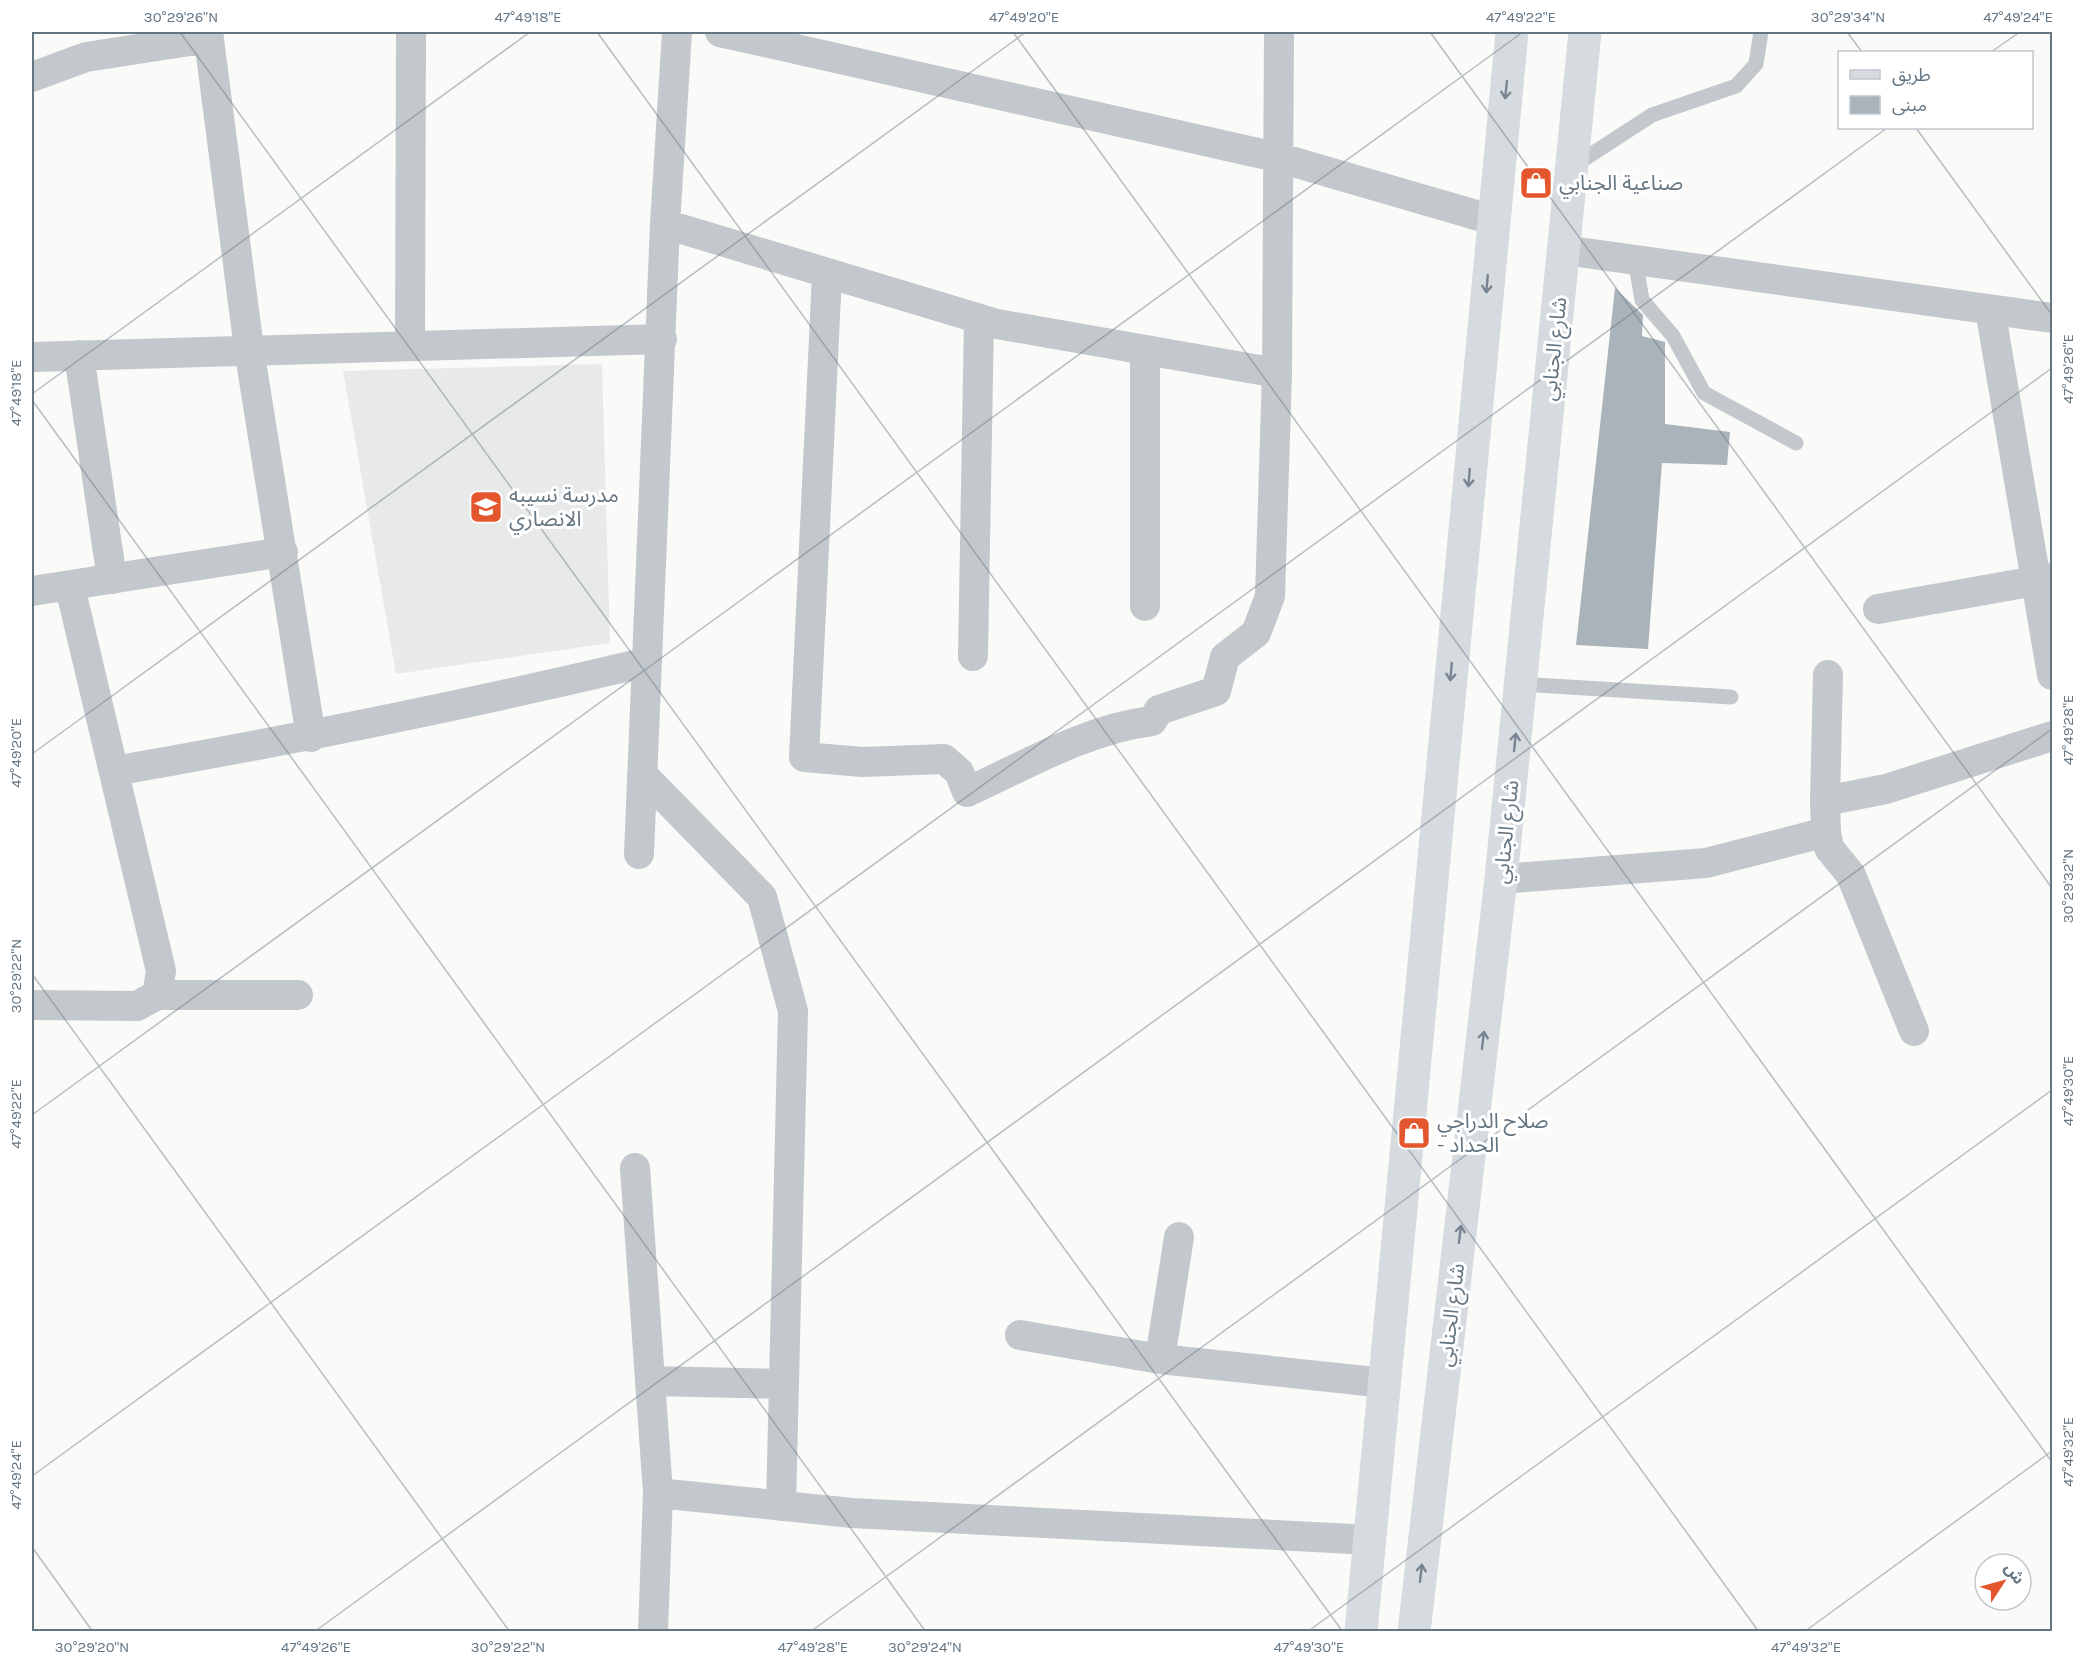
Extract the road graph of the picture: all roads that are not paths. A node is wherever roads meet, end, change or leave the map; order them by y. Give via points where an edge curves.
1 (411, 32) edge
2 (677, 32) edge
3 (720, 32) edge
4 (1279, 32) edge
5 (1512, 32) edge
6 (1585, 32) edge
7 (1761, 32) edge
8 (208, 35) edge
9 (32, 77) edge
10 (1280, 158) junction
11 (1572, 167) junction
12 (1493, 220) junction
13 (666, 224) junction
14 (1564, 250) junction
15 (1635, 259) junction
16 (827, 275) junction
17 (1990, 309) junction
18 (2052, 318) edge
19 (980, 319) junction
20 (662, 339) junction
21 (410, 345) junction
22 (249, 349) junction
23 (1145, 351) junction
24 (79, 355) junction
25 (32, 357) edge
26 (1277, 373) junction
27 (1796, 443) dead end
28 (283, 552) junction
29 (112, 579) junction
30 (2045, 579) edge
31 (70, 587) junction
32 (32, 591) edge
33 (1145, 606) dead end
34 (1878, 609) dead end
35 (973, 656) dead end
36 (647, 662) junction
37 (1828, 675) dead end
38 (2052, 675) edge
39 (1520, 684) junction
40 (1731, 697) dead end
41 (2052, 736) edge
42 (311, 737) junction
43 (114, 771) junction
44 (642, 774) junction
45 (1825, 801) junction
46 (1826, 832) junction
47 (639, 854) dead end
48 (1501, 879) junction
49 (157, 995) junction
50 (297, 995) dead end
51 (32, 1005) edge
52 (1914, 1031) dead end
53 (635, 1168) dead end
54 (1179, 1237) dead end
55 (1020, 1335) dead end
56 (1160, 1359) junction
57 (650, 1381) junction
58 (1385, 1383) junction
59 (784, 1384) junction
60 (658, 1493) junction
61 (781, 1506) junction
62 (1371, 1540) junction
63 (653, 1632) edge
64 (1361, 1632) edge
65 (1414, 1632) edge

1 - 21 street
2 - 13 street
3 - 10 street
4 - 10 street
5 -> 12 street
6 - 11 street, شارع الجنابي
7 - 11 lane via 1756,64 1736,86 1652,115
8 - 9 street via 86,57
8 - 22 street
10 - 12 street
10 - 26 street
11 - 14 street, شارع الجنابي
12 -> 58 street
13 - 16 street
13 - 20 street
14 - 15 street
14 - 39 street, شارع الجنابي
15 - 17 street
15 - 27 lane via 1642,300 1673,336 1704,393
16 - 19 street
16 - 26 street via 804,757 862,762 944,759 960,772 967,792 1076,741 1152,721 1160,710 1216,692 1225,657 1256,633 1270,596
17 - 18 street
17 - 30 street
19 - 23 street
19 - 35 street
20 - 21 street
20 - 36 street
21 - 22 street
22 - 24 street
22 - 28 street
23 - 26 street
23 - 33 street
24 - 25 street
24 - 29 street
28 - 29 street
28 - 42 street
29 - 31 street
30 - 34 street
30 - 38 street
31 - 32 street
31 - 43 street
36 - 42 street
36 - 44 street
37 - 45 street
39 - 40 lane
48 -> 39 street, شارع الجنابي
41 - 45 street via 1887,789
42 - 43 street
43 - 49 street via 160,971
44 - 47 street
44 - 59 street via 762,897 793,1011
45 - 46 street
46 - 48 street via 1707,863
46 - 52 street via 1829,848 1851,875
65 -> 48 street, شارع الجنابي
49 - 50 street
49 - 51 street via 137,1006
53 - 57 street
54 - 56 street
55 - 56 street
56 - 58 street
57 - 59 street
57 - 60 street
58 - 62 street
59 - 61 street
60 - 61 street
60 - 63 street
61 - 62 street
62 - 64 street

